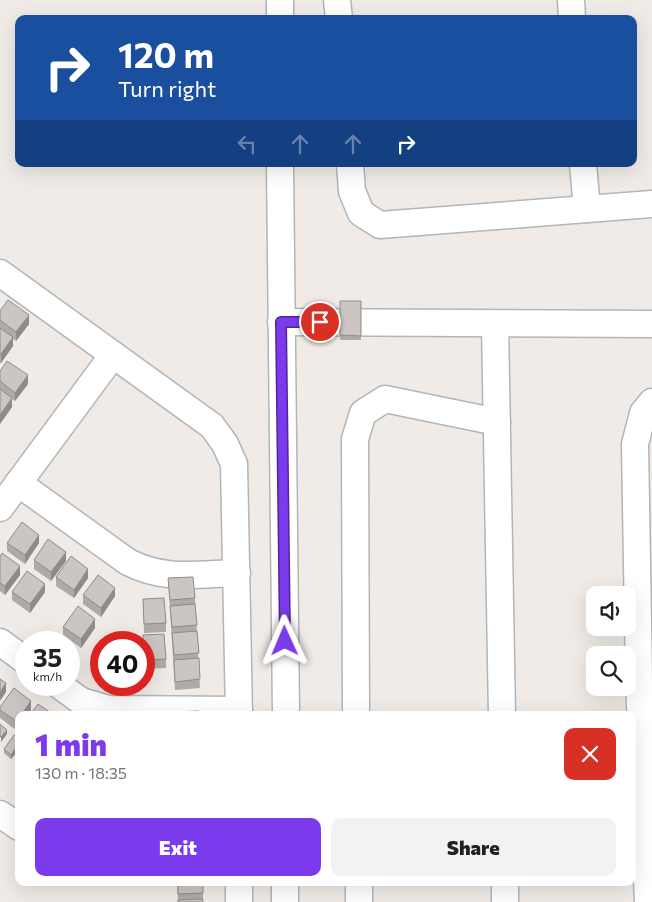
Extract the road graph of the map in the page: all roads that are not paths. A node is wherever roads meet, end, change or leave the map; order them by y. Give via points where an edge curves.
1 (280, 0) edge
2 (337, 0) edge
3 (571, 0) edge
4 (280, 15) edge
5 (339, 15) edge
6 (572, 15) edge
7 (280, 167) edge
8 (350, 167) edge
9 (583, 167) edge
10 (652, 204) edge
11 (587, 209) junction
12 (0, 273) edge
13 (281, 322) junction
14 (496, 324) junction
15 (652, 324) edge
16 (112, 355) junction
17 (652, 402) edge
18 (497, 422) junction
19 (18, 483) junction
20 (0, 508) edge
21 (644, 534) edge
22 (237, 573) junction
23 (0, 642) edge
24 (15, 653) edge
25 (74, 696) edge
26 (174, 711) edge
27 (239, 711) edge
28 (286, 711) edge
29 (356, 711) edge
30 (502, 711) edge
31 (638, 778) edge
32 (0, 814) edge
33 (15, 824) edge
34 (239, 886) edge
35 (285, 886) edge
36 (359, 886) edge
37 (505, 886) edge
38 (239, 902) edge
39 (285, 902) edge
40 (359, 902) edge
41 (505, 902) edge
42 (648, 902) edge

1 - 4 street
2 - 5 street
3 - 6 street
7 - 13 street
8 - 11 street via 352,191 361,213 380,225
9 - 11 street
10 - 11 street
12 - 16 street
13 - 14 street
13 - 28 street
14 - 15 street
14 - 18 street
16 - 19 street
16 - 22 street via 212,426 225,444 234,464
17 - 21 street via 644,413 635,444
18 - 29 street via 385,399 363,413 355,439
18 - 30 street
19 - 20 street
19 - 22 street via 128,562 146,571 166,575
21 - 31 street
22 - 27 street
23 - 24 street
25 - 26 street via 108,709
31 - 42 street
32 - 33 street
34 - 38 street
35 - 39 street
36 - 40 street
37 - 41 street

